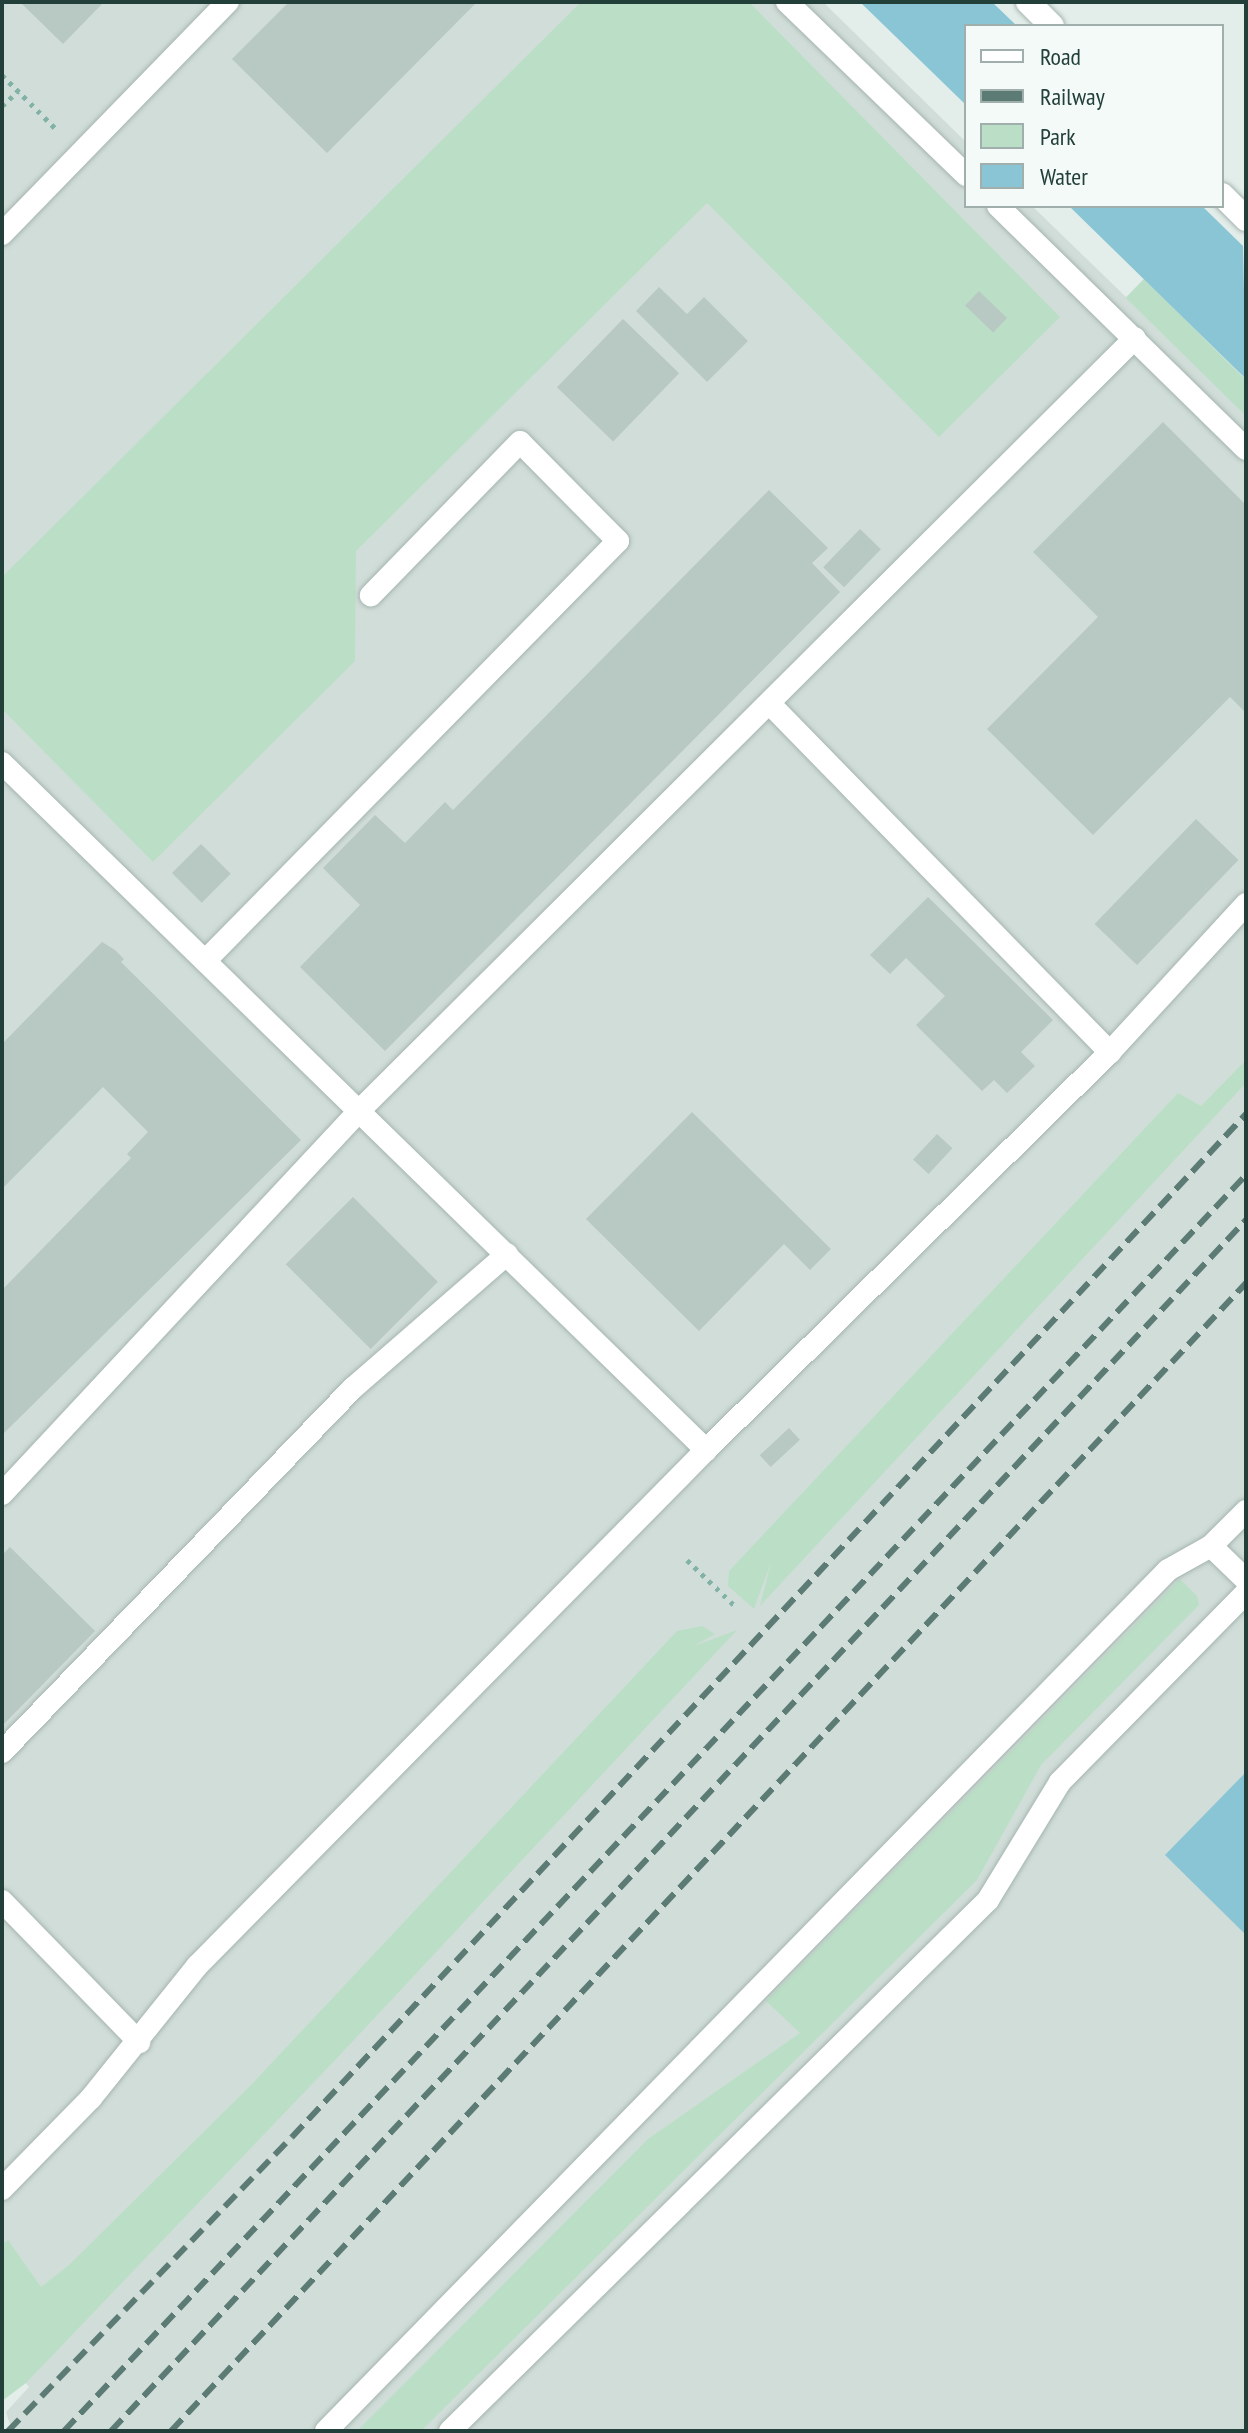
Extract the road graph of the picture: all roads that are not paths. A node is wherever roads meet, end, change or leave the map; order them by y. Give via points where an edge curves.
1 (228, 2) edge
2 (787, 2) edge
3 (1028, 2) edge
4 (1050, 24) edge
5 (964, 173) edge
6 (1224, 197) edge
7 (1000, 208) edge
8 (1246, 219) edge
9 (2, 234) edge
10 (1135, 338) junction
11 (1246, 449) edge
12 (371, 595) dead end
13 (770, 704) junction
14 (2, 763) edge
15 (1246, 904) edge
16 (205, 961) junction
17 (1110, 1052) junction
18 (359, 1111) junction
19 (507, 1254) junction
20 (706, 1450) junction
21 (2, 1494) edge
22 (1246, 1511) edge
23 (1211, 1546) junction
24 (1246, 1580) edge
25 (1246, 1593) edge
26 (2, 1752) edge
27 (2, 1901) edge
28 (139, 2042) junction
29 (2, 2189) edge
30 (326, 2431) edge
31 (450, 2431) edge

1 - 9 lane
2 - 5 lane
3 - 4 street
6 - 8 street
7 - 10 lane
10 - 11 lane
10 - 13 lane
12 - 16 lane via 520,442 618,541
13 - 17 lane
13 - 18 lane
14 - 16 lane
15 - 17 lane
16 - 18 lane
17 - 20 lane
18 - 19 lane
18 - 21 lane
19 - 20 lane
19 - 26 lane via 353,1388
20 - 28 lane via 197,1966
22 - 23 lane
23 - 24 lane
23 - 30 lane via 1168,1570
25 - 31 lane via 1060,1782 988,1900
27 - 28 lane
28 - 29 lane

